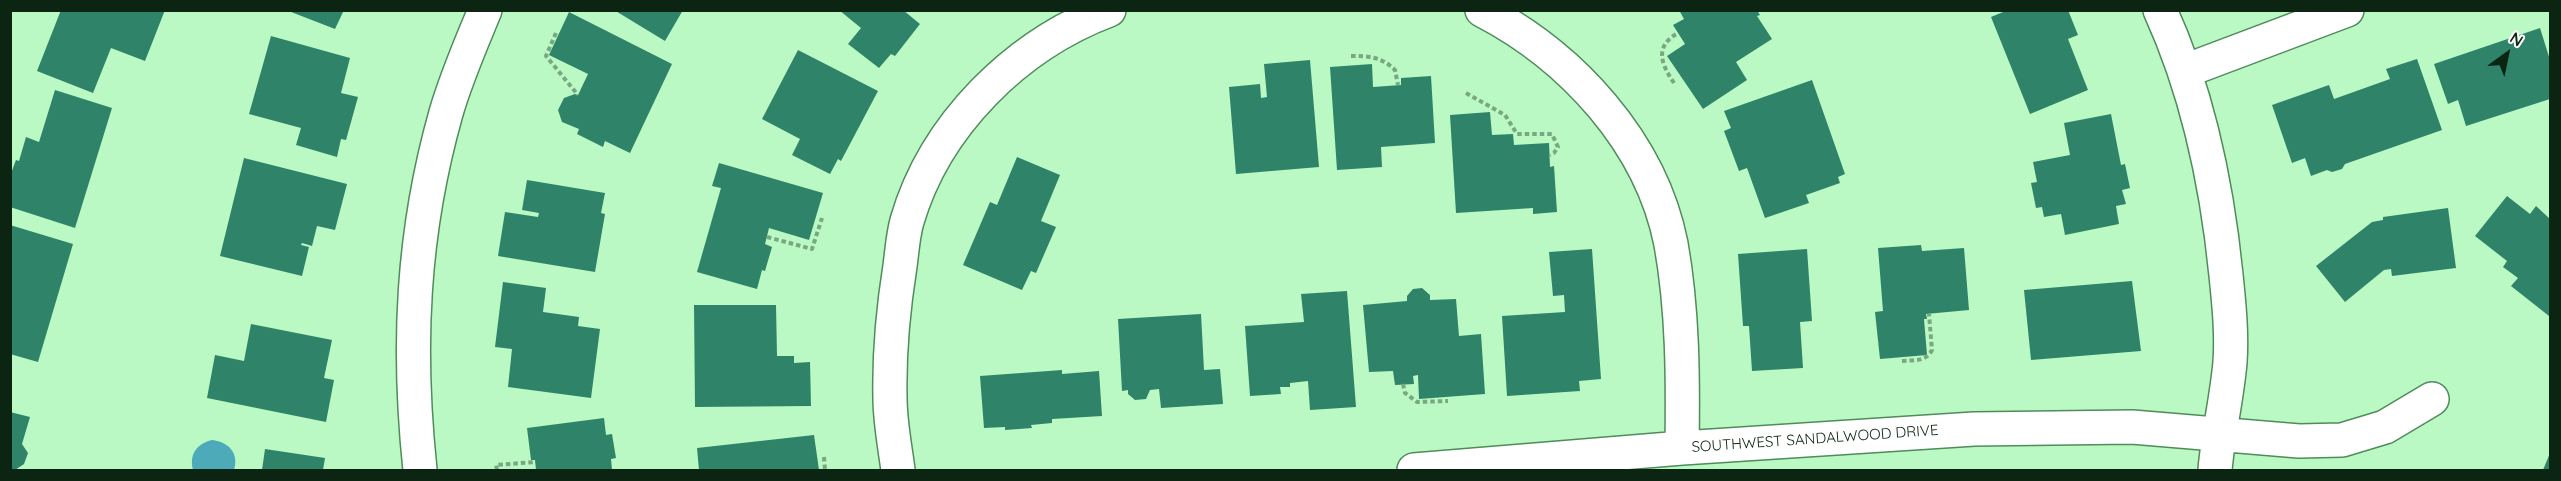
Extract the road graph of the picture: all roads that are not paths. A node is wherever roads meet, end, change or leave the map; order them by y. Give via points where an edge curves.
1 (485, 10) edge
2 (1109, 10) edge
3 (1482, 10) edge
4 (2160, 10) edge
5 (2347, 10) edge
6 (2185, 71) junction
7 (2432, 399) dead end
8 (2218, 436) junction
9 (1682, 448) junction
10 (420, 471) edge
11 (898, 471) edge
12 (1413, 471) edge
13 (2215, 471) edge

1 - 10 street via 446,112 417,262 412,334
2 - 11 street via 1054,37 1016,63 981,95 950,133 925,177 907,221 893,311 890,400
3 - 9 street via 1547,53 1582,83 1626,139 1660,206 1671,244 1683,358
4 - 6 street
5 - 6 street
6 - 8 street via 2216,191 2229,310 2230,362
7 - 8 street, SOUTHWEST SANDALWOOD DRIVE via 2385,426 2342,440
8 - 9 street, SOUTHWEST SANDALWOOD DRIVE via 2132,427 1974,429
8 - 13 street
9 - 12 street, SOUTHWEST SANDALWOOD DRIVE

